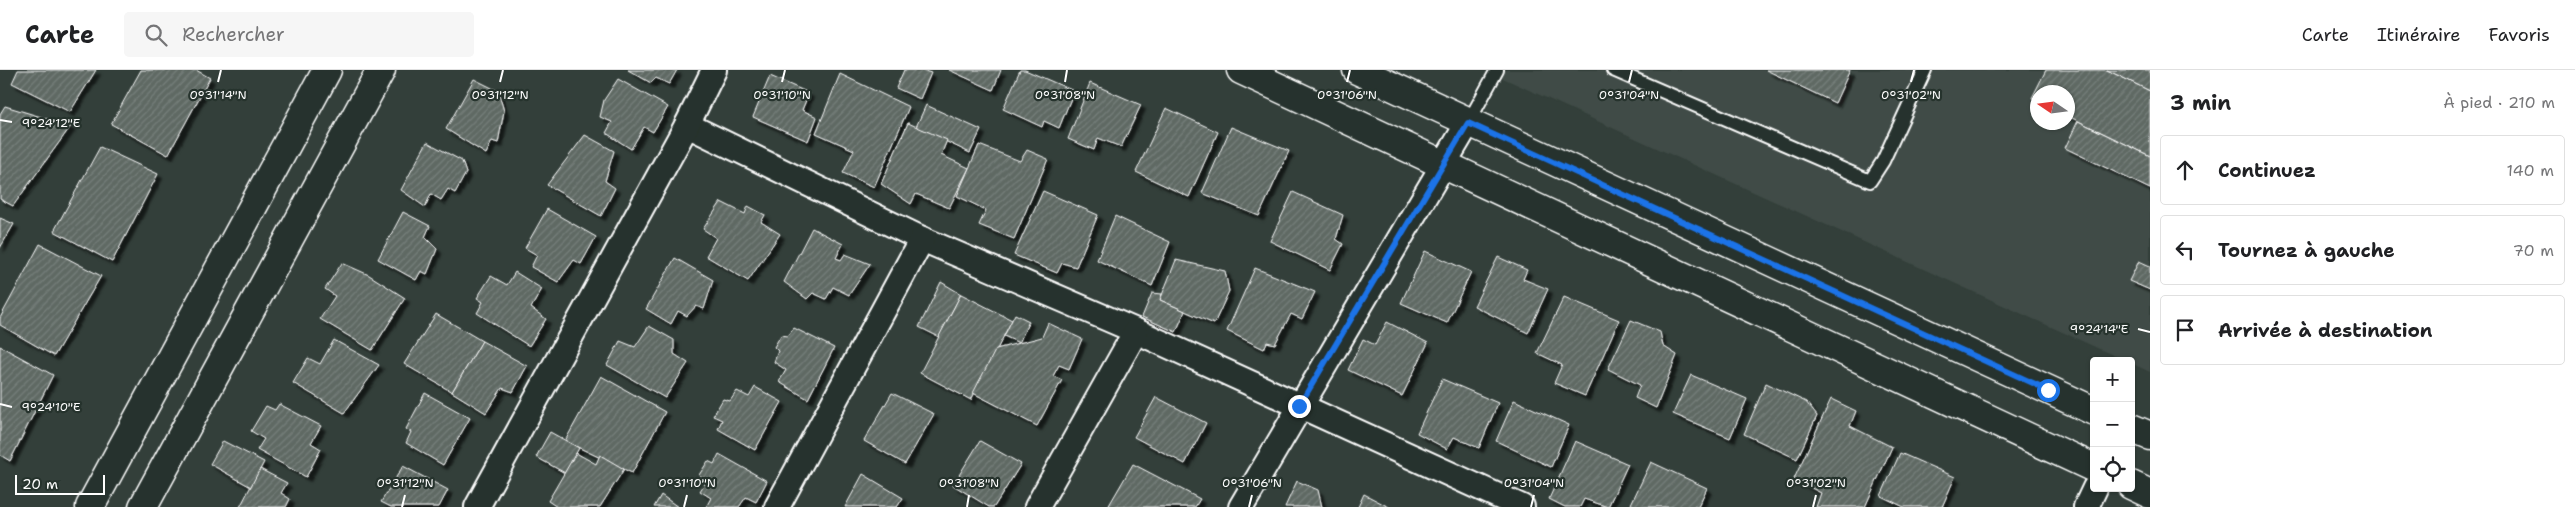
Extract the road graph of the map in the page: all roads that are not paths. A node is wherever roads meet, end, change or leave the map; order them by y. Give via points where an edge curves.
1 (327, 70) edge
2 (381, 70) edge
3 (714, 70) edge
4 (1241, 70) edge
5 (1357, 70) edge
6 (1497, 70) edge
7 (1613, 70) edge
8 (1925, 70) edge
9 (1468, 123) junction
10 (687, 125) junction
11 (1443, 165) junction
12 (922, 239) junction
13 (1136, 331) junction
14 (1299, 406) junction
15 (2090, 408) edge
16 (2135, 430) edge
17 (2150, 436) edge
18 (2090, 466) edge
19 (2135, 487) edge
20 (2093, 492) edge
21 (2150, 494) edge
22 (90, 507) edge
23 (143, 507) edge
24 (477, 507) edge
25 (777, 507) edge
26 (1037, 507) edge
27 (1241, 507) edge
28 (1522, 507) edge
29 (2086, 507) edge

1 - 22 street
2 - 23 street
3 - 10 street
4 - 11 street
5 - 9 street
6 - 9 lane
7 - 8 lane via 1870,181 1883,161
9 - 11 street
9 - 15 street
10 - 12 street
10 - 24 street
11 - 14 street
11 - 18 street
12 - 13 street
12 - 25 street
13 - 14 street
13 - 26 street
14 - 27 street
14 - 28 street
16 - 17 street
19 - 21 street
20 - 29 street

